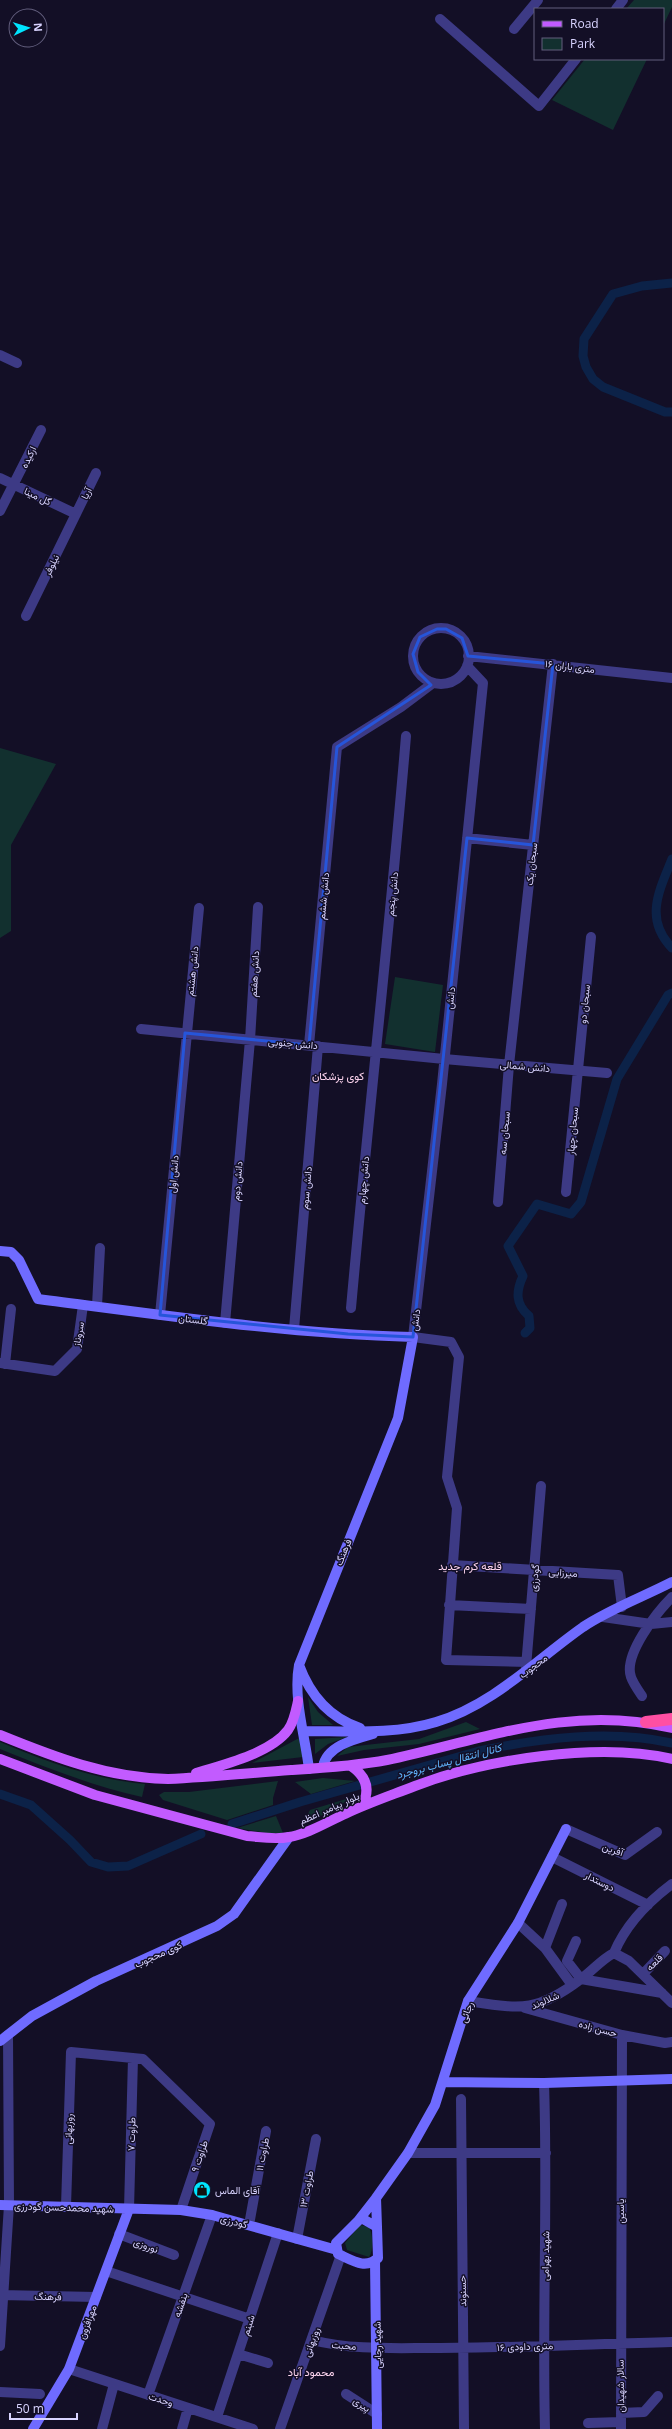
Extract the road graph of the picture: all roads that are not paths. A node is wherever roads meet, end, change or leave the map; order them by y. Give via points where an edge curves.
1 (538, 0) edge
2 (623, 0) edge
3 (617, 8) edge
4 (440, 19) dead end
5 (514, 29) dead end
6 (575, 60) edge
7 (0, 355) edge
8 (17, 363) dead end
9 (41, 430) dead end
10 (96, 473) dead end
11 (0, 478) edge
12 (14, 484) junction
13 (0, 512) edge
14 (76, 514) junction
15 (26, 616) dead end
16 (467, 661) junction
17 (553, 664) junction
18 (672, 678) edge
19 (433, 683) junction
20 (406, 736) dead end
21 (467, 838) junction
22 (533, 845) junction
23 (258, 907) dead end
24 (198, 908) dead end
25 (591, 937) dead end
26 (141, 1029) dead end
27 (185, 1033) junction
28 (250, 1040) junction
29 (313, 1045) junction
30 (374, 1051) junction
31 (444, 1059) junction
32 (509, 1065) junction
33 (578, 1070) junction
34 (607, 1073) dead end
35 (566, 1192) dead end
36 (498, 1202) dead end
37 (100, 1248) dead end
38 (0, 1251) edge
39 (83, 1305) junction
40 (96, 1306) junction
41 (11, 1308) dead end
42 (351, 1308) dead end
43 (160, 1314) junction
44 (225, 1323) junction
45 (294, 1329) junction
46 (413, 1338) junction
47 (3, 1364) edge
48 (541, 1486) dead end
49 (452, 1565) junction
50 (534, 1570) junction
51 (672, 1582) edge
52 (672, 1597) edge
53 (449, 1605) junction
54 (622, 1607) junction
55 (531, 1609) junction
56 (603, 1617) junction
57 (672, 1622) edge
58 (651, 1624) junction
59 (299, 1666) junction
60 (526, 1666) junction
61 (642, 1696) dead end
62 (298, 1701) junction
63 (672, 1719) edge
64 (646, 1722) junction
65 (672, 1728) edge
66 (304, 1731) junction
67 (386, 1731) junction
68 (0, 1735) edge
69 (0, 1759) edge
70 (672, 1759) edge
71 (351, 1766) junction
72 (322, 1767) junction
73 (309, 1769) junction
74 (181, 1778) junction
75 (362, 1806) junction
76 (566, 1829) joint
77 (656, 1832) dead end
78 (289, 1837) junction
79 (552, 1857) junction
80 (670, 1888) edge
81 (562, 1904) dead end
82 (648, 1905) junction
83 (518, 1923) junction
84 (576, 1941) dead end
85 (545, 1948) junction
86 (666, 1951) dead end
87 (611, 1954) junction
88 (643, 1974) junction
89 (582, 1979) junction
90 (572, 1985) junction
91 (662, 1993) junction
92 (468, 2002) junction
93 (672, 2003) edge
94 (525, 2008) junction
95 (622, 2034) junction
96 (8, 2035) junction
97 (0, 2041) edge
98 (672, 2042) edge
99 (133, 2058) junction
100 (672, 2078) edge
101 (620, 2079) junction
102 (443, 2082) junction
103 (544, 2083) junction
104 (461, 2099) dead end
105 (266, 2131) dead end
106 (316, 2139) dead end
107 (408, 2153) junction
108 (461, 2153) junction
109 (546, 2153) junction
110 (376, 2198) junction
111 (4, 2205) edge
112 (66, 2206) junction
113 (129, 2209) junction
114 (181, 2210) junction
115 (212, 2215) junction
116 (358, 2221) junction
117 (249, 2224) junction
118 (377, 2227) junction
119 (278, 2233) junction
120 (118, 2234) junction
121 (297, 2239) junction
122 (339, 2253) junction
123 (174, 2255) dead end
124 (375, 2260) junction
125 (106, 2271) junction
126 (2, 2295) edge
127 (96, 2297) junction
128 (183, 2297) junction
129 (250, 2319) junction
130 (312, 2340) junction
131 (672, 2342) edge
132 (620, 2343) junction
133 (543, 2345) junction
134 (0, 2346) edge
135 (377, 2348) junction
136 (463, 2348) junction
137 (238, 2354) junction
138 (268, 2363) dead end
139 (69, 2369) junction
140 (114, 2384) junction
141 (0, 2392) edge
142 (40, 2394) dead end
143 (346, 2394) dead end
144 (148, 2395) junction
145 (658, 2396) dead end
146 (188, 2408) junction
147 (377, 2414) junction
148 (217, 2417) junction
149 (621, 2421) edge
150 (588, 2423) dead end
151 (242, 2427) edge
152 (34, 2429) edge
153 (102, 2429) edge
154 (182, 2429) edge
155 (253, 2429) edge
156 (280, 2429) edge
157 (377, 2429) edge
158 (464, 2429) edge
159 (545, 2429) edge

1 - 5 street
2 - 3 street
4 - 6 street via 539,106
7 - 8 street
9 - 12 street, ارکیده
10 - 14 street, آریا
11 - 12 street, گل مینا
12 - 13 street
12 - 14 street, گل مینا
14 - 15 street, نیلوفر
16 - 17 street, ۱۶ متری باران
16 - 19 street via 463,673 453,681
16 - 19 street via 462,638 455,632 446,629 428,632 415,645 413,654 418,672
16 - 21 street, دانش via 484,683
17 - 18 street, ۱۶ متری باران
17 - 22 street, سبحان یک
19 - 29 street, دانش ششم via 401,707 337,747
20 - 30 street, دانش پنجم via 394,886
21 - 22 street
21 - 31 street, دانش
22 - 32 street, سبحان یک
23 - 28 street, دانش هفتم
24 - 27 street, دانش هشتم
25 - 33 street, سبحان دو
26 - 27 street, دانش جنوبی
27 - 28 street, دانش جنوبی
27 - 43 street, دانش اول
28 - 29 street, دانش جنوبی
28 - 44 street, دانش دوم
29 - 30 street, دانش جنوبی
29 - 45 street, دانش سوم
30 - 31 street, دانش جنوبی
30 - 42 street, دانش چهارم
31 - 32 street, دانش شمالی
31 - 46 street, دانش
32 - 33 street, دانش شمالی
32 - 36 street, سبحان سه
33 - 34 street, دانش شمالی
33 - 35 street, سبحان چهار
37 - 40 street
38 - 39 street, گلستان via 11,1252 19,1260 38,1299
39 - 40 street, گلستان
39 - 47 street, سروناز via 77,1349 55,1371
40 - 43 street, گلستان
41 - 47 street
43 - 44 street, گلستان
44 - 45 street, گلستان
45 - 46 street, گلستان
46 - 49 street via 451,1342 459,1357 447,1477 458,1508
46 - 59 street, فرهنگ via 398,1418
48 - 50 street, گودرزی
49 - 50 street, میرزایی
49 - 53 street
50 - 54 street, میرزایی via 618,1575
50 - 55 street, گودرزی
51 - 54 street, محجوب
52 - 58 street
53 - 55 street
53 - 60 street via 446,1660
54 - 56 street, محجوب
55 - 60 street, گودرزی
56 - 58 street
56 - 60 street, محجوب
57 - 58 street
58 - 61 street via 636,1645 630,1661 630,1676
59 - 62 street, فرهنگ via 296,1678
59 - 67 street via 315,1695 336,1717 361,1728
60 - 67 street, محجوب via 466,1710 438,1722
62 - 66 street, فرهنگ
62 - 74 main road via 288,1730 273,1743 240,1759
63 - 64 highway
64 - 65 main road
64 - 71 main road via 607,1719 525,1726 387,1760
66 - 67 street
66 - 73 street, فرهنگ
67 - 72 street via 340,1746 329,1753
68 - 74 main road via 106,1772 144,1779
69 - 78 main road, بلوار پیامبر اعظم via 67,1785 128,1804 247,1836
70 - 75 main road, بلوار پیامبر اعظم via 618,1752 560,1754 457,1773
71 - 72 main road
71 - 75 main road via 359,1772 367,1785 366,1799
72 - 73 main road
73 - 74 main road
75 - 78 main road, بلوار پیامبر اعظم
76 - 77 street, آفرین via 625,1855
76 - 79 street, رجائی
78 - 96 street, کوی محجوب via 234,1914 217,1926 96,1981 32,2016
79 - 82 street, دوستدار
79 - 83 street, رجائی
80 - 82 street
81 - 85 street
82 - 87 street via 630,1923
83 - 85 street
83 - 92 street, رجائی
84 - 89 street via 567,1960
85 - 90 street
86 - 88 street, قلعه
87 - 88 street via 621,1955
87 - 89 street, شلالوند
88 - 91 street
89 - 90 street, شلالوند
89 - 91 street
90 - 94 street, شلالوند via 558,1995
91 - 93 street
92 - 94 street, شلالوند
92 - 102 street, رجائی
94 - 95 street, حسن زاده
95 - 98 street, حسن زاده via 665,2043
95 - 101 street, یاسین
96 - 97 street, کوی محجوب
96 - 111 street
99 - 112 street, روزبهانی via 71,2052
99 - 113 street, طراوت ۷
99 - 114 street, طراوت ۹ via 143,2059 210,2124
100 - 101 street
101 - 103 street
101 - 132 street, یاسین
102 - 103 street
102 - 107 street, رجائی via 436,2105
103 - 109 street, شهید بهرامی
104 - 108 street, حسنوند
105 - 117 street, طراوت ۱۱
106 - 121 street, طراوت ۱۳
107 - 108 street
107 - 110 street, رجائی
108 - 109 street
108 - 136 street, حسنوند
109 - 133 street, شهید بهرامی
110 - 116 street, رجائی
110 - 118 street
111 - 112 street, شهید محمدحسن گودرزی
111 - 126 street
112 - 113 street, شهید محمدحسن گودرزی
113 - 114 street, گودرزی
113 - 120 street, مهرافزون
114 - 115 street, گودرزی
115 - 117 street, گودرزی
115 - 128 street, بنفشه
116 - 118 street via 368,2220
116 - 122 street via 336,2243
117 - 119 street, گودرزی
118 - 124 street via 378,2258
119 - 121 street, گودرزی
119 - 129 street, شبنم
120 - 123 street, نوروزی
120 - 125 street, مهرافزون
121 - 122 street, گودرزی
122 - 124 street via 365,2265 372,2264
122 - 130 street, روزبهانی
124 - 135 street, شهید رجایی
125 - 127 street, مهرافزون
125 - 128 street
126 - 127 street, فرهنگ
126 - 134 street
127 - 139 street, مهرافزون
128 - 129 street
128 - 144 street, بنفشه
129 - 137 street, شبنم
130 - 135 street, محبت via 339,2346
130 - 156 street, روزبهانی
131 - 132 street, ۱۶ متری داودی
132 - 133 street, ۱۶ متری داودی
132 - 149 street, سالار شهیدان
133 - 136 street, ۱۶ متری داودی
133 - 159 street, شهید بهرامی
135 - 136 street, ۱۶ متری داودی
135 - 147 street, شهید رجایی
136 - 158 street, حسنوند
137 - 138 street
137 - 148 street, شبنم
139 - 140 street, وحدت
139 - 152 street, مهرافزون
140 - 144 street, وحدت
140 - 153 street
141 - 142 street
143 - 147 street, پیری
144 - 146 street, وحدت
145 - 149 street via 644,2412
146 - 148 street, وحدت
146 - 154 street
147 - 157 street, شهید رجایی
148 - 151 street, وحدت
149 - 150 street
151 - 155 street, وحدت

